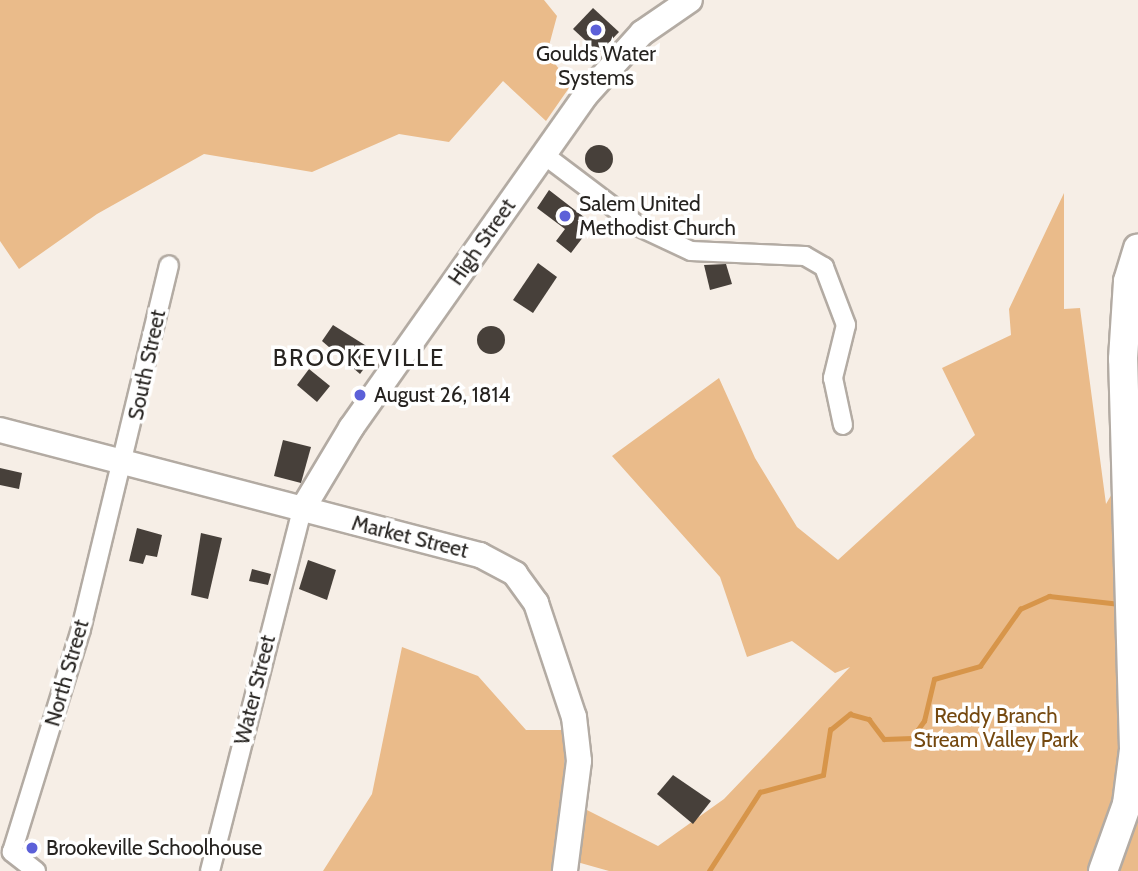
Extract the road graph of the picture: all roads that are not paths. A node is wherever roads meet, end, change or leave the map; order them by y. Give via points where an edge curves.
1 (690, 0) edge
2 (543, 154) junction
3 (1138, 248) edge
4 (169, 265) dead end
5 (842, 425) dead end
6 (0, 430) edge
7 (121, 464) junction
8 (302, 510) junction
9 (36, 871) edge
10 (210, 871) edge
11 (565, 871) edge
12 (1103, 871) edge

1 - 2 main road, High Street via 628,46
2 - 5 street via 640,227 691,251 805,256 824,267 846,325 833,378
2 - 8 main road, High Street via 351,428
3 - 12 main road via 1124,320 1133,634 1127,804
4 - 7 street, South Street
6 - 7 main road, Market Street
7 - 8 main road, Market Street
7 - 9 street, North Street via 112,480 78,641 12,852
8 - 10 street, Water Street
8 - 11 main road, Market Street via 480,555 527,587 563,676 578,736

